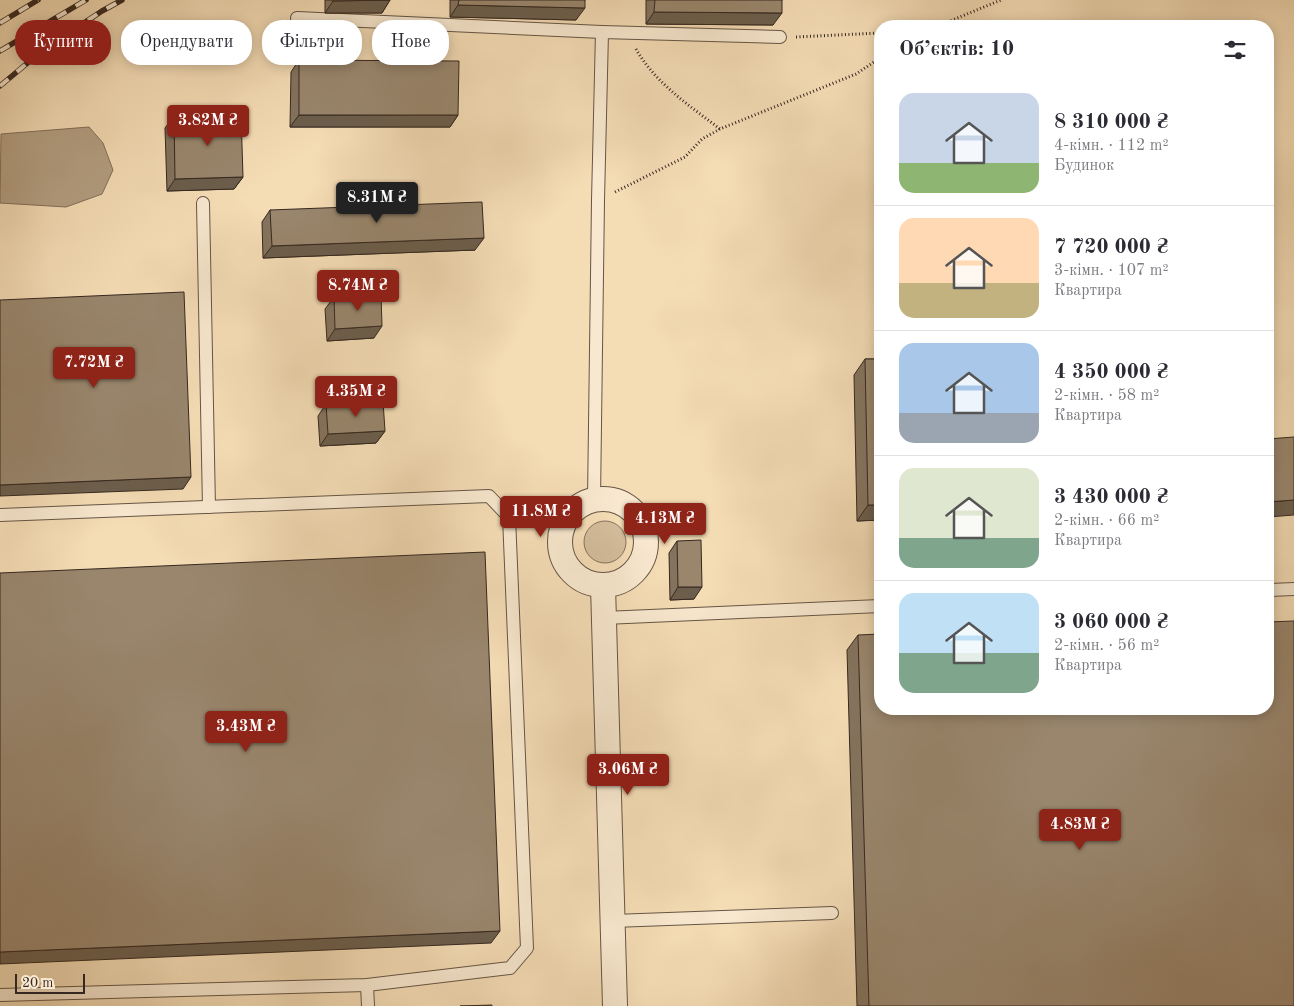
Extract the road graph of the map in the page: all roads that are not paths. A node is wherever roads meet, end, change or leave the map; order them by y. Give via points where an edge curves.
1 (297, 18) dead end
2 (602, 32) junction
3 (780, 37) road end
4 (203, 202) dead end
5 (594, 500) junction
6 (209, 507) junction
7 (0, 516) edge
8 (602, 586) junction
9 (1294, 589) edge
10 (1274, 590) edge
11 (874, 606) edge
12 (604, 618) junction
13 (832, 913) dead end
14 (613, 921) junction
15 (367, 985) junction
16 (0, 995) edge
17 (368, 1006) edge
18 (616, 1006) edge

1 - 2 lane
2 - 3 lane
2 - 5 lane
4 - 6 lane
5 - 8 street via 570,514 560,540 562,554 577,577
5 - 8 street via 622,504 634,512 645,537 645,551 630,575
6 - 7 lane
6 - 15 lane via 489,496 509,517 527,948 510,968
8 - 12 street
9 - 10 lane
11 - 12 lane
12 - 14 street
13 - 14 lane
14 - 18 street
15 - 16 lane
15 - 17 lane

